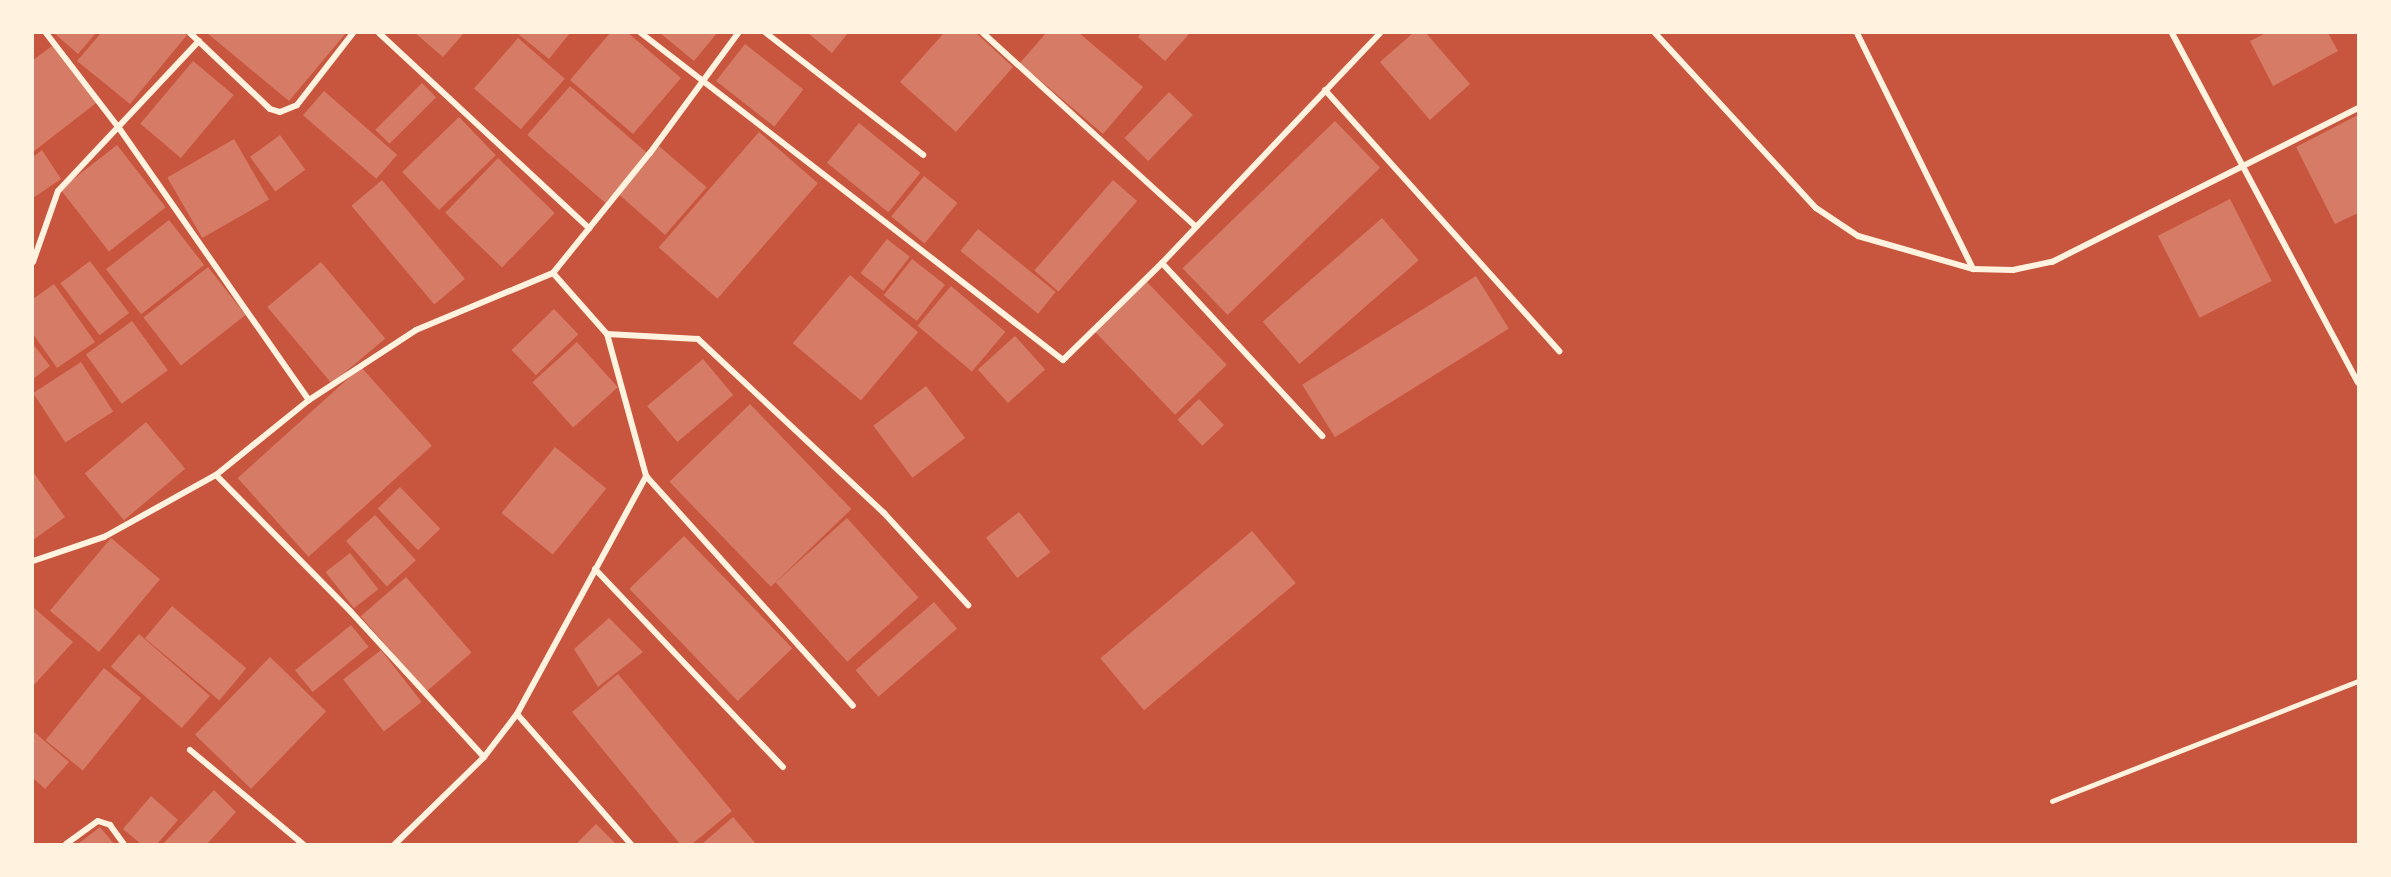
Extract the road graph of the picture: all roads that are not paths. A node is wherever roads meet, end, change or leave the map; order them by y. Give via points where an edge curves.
1 (46, 33) edge
2 (190, 33) edge
3 (353, 33) edge
4 (379, 33) edge
5 (641, 33) edge
6 (738, 33) edge
7 (766, 33) edge
8 (983, 33) edge
9 (1380, 33) edge
10 (1655, 33) edge
11 (1857, 33) edge
12 (2172, 33) edge
13 (199, 41) junction
14 (702, 81) junction
15 (1325, 90) junction
16 (2358, 108) edge
17 (118, 128) junction
18 (923, 155) dead end
19 (2244, 164) junction
20 (1195, 226) junction
21 (589, 228) junction
22 (33, 262) edge
23 (1162, 263) junction
24 (1973, 269) junction
25 (553, 273) junction
26 (608, 334) junction
27 (1559, 351) dead end
28 (2358, 383) edge
29 (309, 400) junction
30 (1322, 436) dead end
31 (216, 475) junction
32 (646, 476) junction
33 (33, 561) edge
34 (595, 569) junction
35 (968, 605) dead end
36 (2358, 681) edge
37 (853, 706) dead end
38 (517, 714) junction
39 (189, 750) dead end
40 (484, 757) junction
41 (783, 766) dead end
42 (2052, 801) dead end
43 (66, 844) edge
44 (124, 844) edge
45 (303, 844) edge
46 (395, 844) edge
47 (631, 844) edge

1 - 17 street
2 - 13 street
3 - 13 street via 297,105 280,112 270,109
4 - 21 street
5 - 14 street
6 - 14 street
7 - 18 street
8 - 20 street
9 - 15 street
10 - 24 street via 1816,208 1858,236
11 - 24 street
12 - 19 street
13 - 17 street
14 - 21 street
14 - 23 street via 1063,360
15 - 20 street
15 - 27 street
16 - 19 street
17 - 22 street via 58,191
17 - 29 street
19 - 24 street via 2052,262 2013,270
19 - 28 street
20 - 23 street
21 - 25 street
23 - 30 street
25 - 26 street
25 - 29 street via 416,330
26 - 32 street
26 - 35 street via 699,339 884,513
29 - 31 street
31 - 33 street via 104,537
31 - 40 street via 351,612
32 - 34 street
32 - 37 street
34 - 38 street
34 - 41 street
36 - 42 lane
38 - 40 street
38 - 47 street
39 - 45 street
40 - 46 street
43 - 44 street via 98,821 110,825

